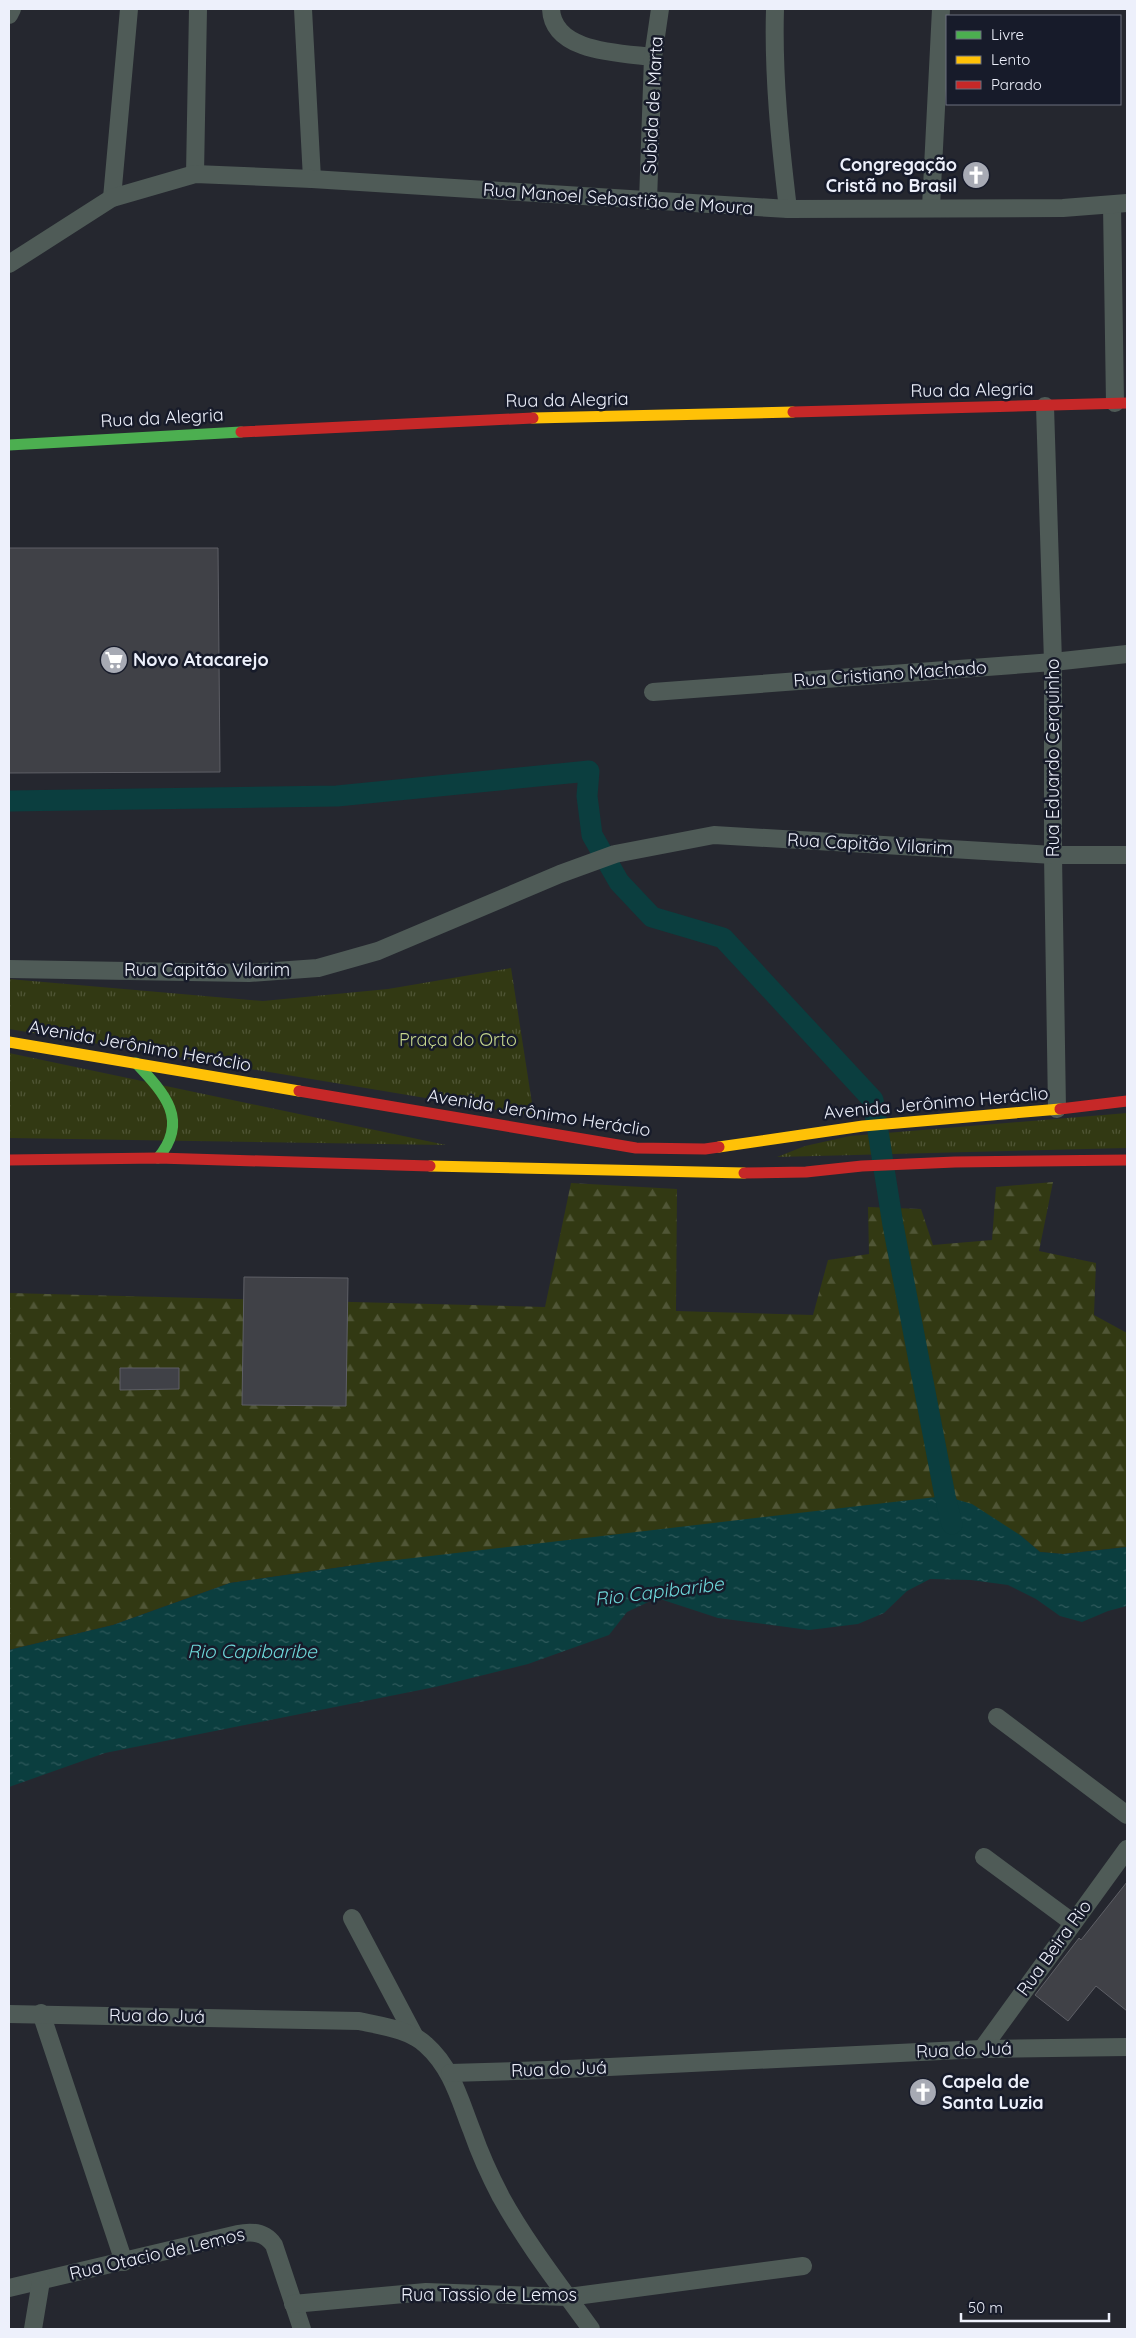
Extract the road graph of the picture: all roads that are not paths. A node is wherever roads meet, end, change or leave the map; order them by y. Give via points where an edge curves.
1 (12, 9) edge
2 (129, 9) edge
3 (198, 9) edge
4 (303, 9) edge
5 (551, 9) edge
6 (660, 9) edge
7 (775, 9) edge
8 (941, 9) edge
9 (9, 15) edge
10 (653, 57) junction
11 (195, 174) junction
12 (312, 179) junction
13 (112, 198) junction
14 (648, 202) junction
15 (1120, 204) edge
16 (931, 208) junction
17 (788, 209) junction
18 (9, 264) edge
19 (1121, 403) edge
20 (1045, 406) junction
21 (9, 445) edge
22 (1127, 654) edge
23 (1053, 662) junction
24 (654, 692) dead end
25 (1053, 855) junction
26 (1127, 855) edge
27 (9, 969) edge
28 (9, 1042) edge
29 (136, 1063) junction
30 (1127, 1101) edge
31 (1057, 1109) junction
32 (158, 1158) junction
33 (9, 1160) edge
34 (1127, 1160) edge
35 (997, 1717) dead end
36 (1127, 1815) edge
37 (1127, 1849) edge
38 (984, 1858) dead end
39 (352, 1918) dead end
40 (1072, 1922) junction
41 (41, 2013) junction
42 (9, 2014) edge
43 (414, 2037) junction
44 (1127, 2047) edge
45 (982, 2048) junction
46 (450, 2073) junction
47 (124, 2262) junction
48 (803, 2266) dead end
49 (41, 2281) junction
50 (9, 2288) edge
51 (568, 2297) junction
52 (293, 2304) junction
53 (33, 2329) edge
54 (302, 2329) edge
55 (591, 2329) edge

1 - 9 street
2 - 13 street
3 - 11 street
4 - 12 street
5 - 10 street via 559,29 574,41 594,50
6 - 10 street, Subida de Marta
7 - 17 street via 777,120
8 - 16 street
10 - 14 street, Subida de Marta
11 - 12 street, Rua Manoel Sebastião de Moura
11 - 13 street, Rua Manoel Sebastião de Moura
12 - 14 street, Rua Manoel Sebastião de Moura
13 - 18 street, Rua Manoel Sebastião de Moura
14 - 17 street, Rua Manoel Sebastião de Moura
15 - 16 street, Rua Manoel Sebastião de Moura via 1063,208
15 - 19 street
16 - 17 street, Rua Manoel Sebastião de Moura
19 - 20 main road, Rua da Alegria
20 - 21 main road, Rua da Alegria via 468,420
20 - 23 street, Rua Eduardo Cerquinho
22 - 23 street, Rua Cristiano Machado
23 - 24 street, Rua Cristiano Machado
23 - 25 street, Rua Eduardo Cerquinho
25 - 26 street, Rua Capitão Vilarim
25 - 27 street, Rua Capitão Vilarim via 714,835 615,854 378,952 318,968 249,974
25 - 31 street, Rua Eduardo Cerquinho
28 - 29 main road, Avenida Jerônimo Heráclio
29 - 31 main road, Avenida Jerônimo Heráclio via 636,1148 705,1149 862,1126
29 - 32 main road via 171,1109 173,1137
30 - 31 main road, Avenida Jerônimo Heráclio
32 - 33 main road
32 - 34 main road via 700,1173 806,1172 898,1164
35 - 36 street
37 - 40 street, Rua Beira Rio
38 - 40 street
39 - 43 street
40 - 45 street, Rua Beira Rio
41 - 42 street, Rua do Juá
41 - 43 street, Rua do Juá via 359,2021
41 - 47 street
43 - 46 street, Rua do Juá via 425,2044
44 - 45 street, Rua do Juá
45 - 46 street, Rua do Juá
46 - 51 street via 501,2196 517,2225
47 - 49 street, Rua Otacio de Lemos
47 - 52 street, Rua Otacio de Lemos via 255,2232 274,2245
48 - 51 street, Rua Tassio de Lemos
49 - 50 street, Rua Otacio de Lemos
49 - 53 street
51 - 52 street, Rua Tassio de Lemos via 426,2292
51 - 55 street
52 - 54 street, Rua Otacio de Lemos

